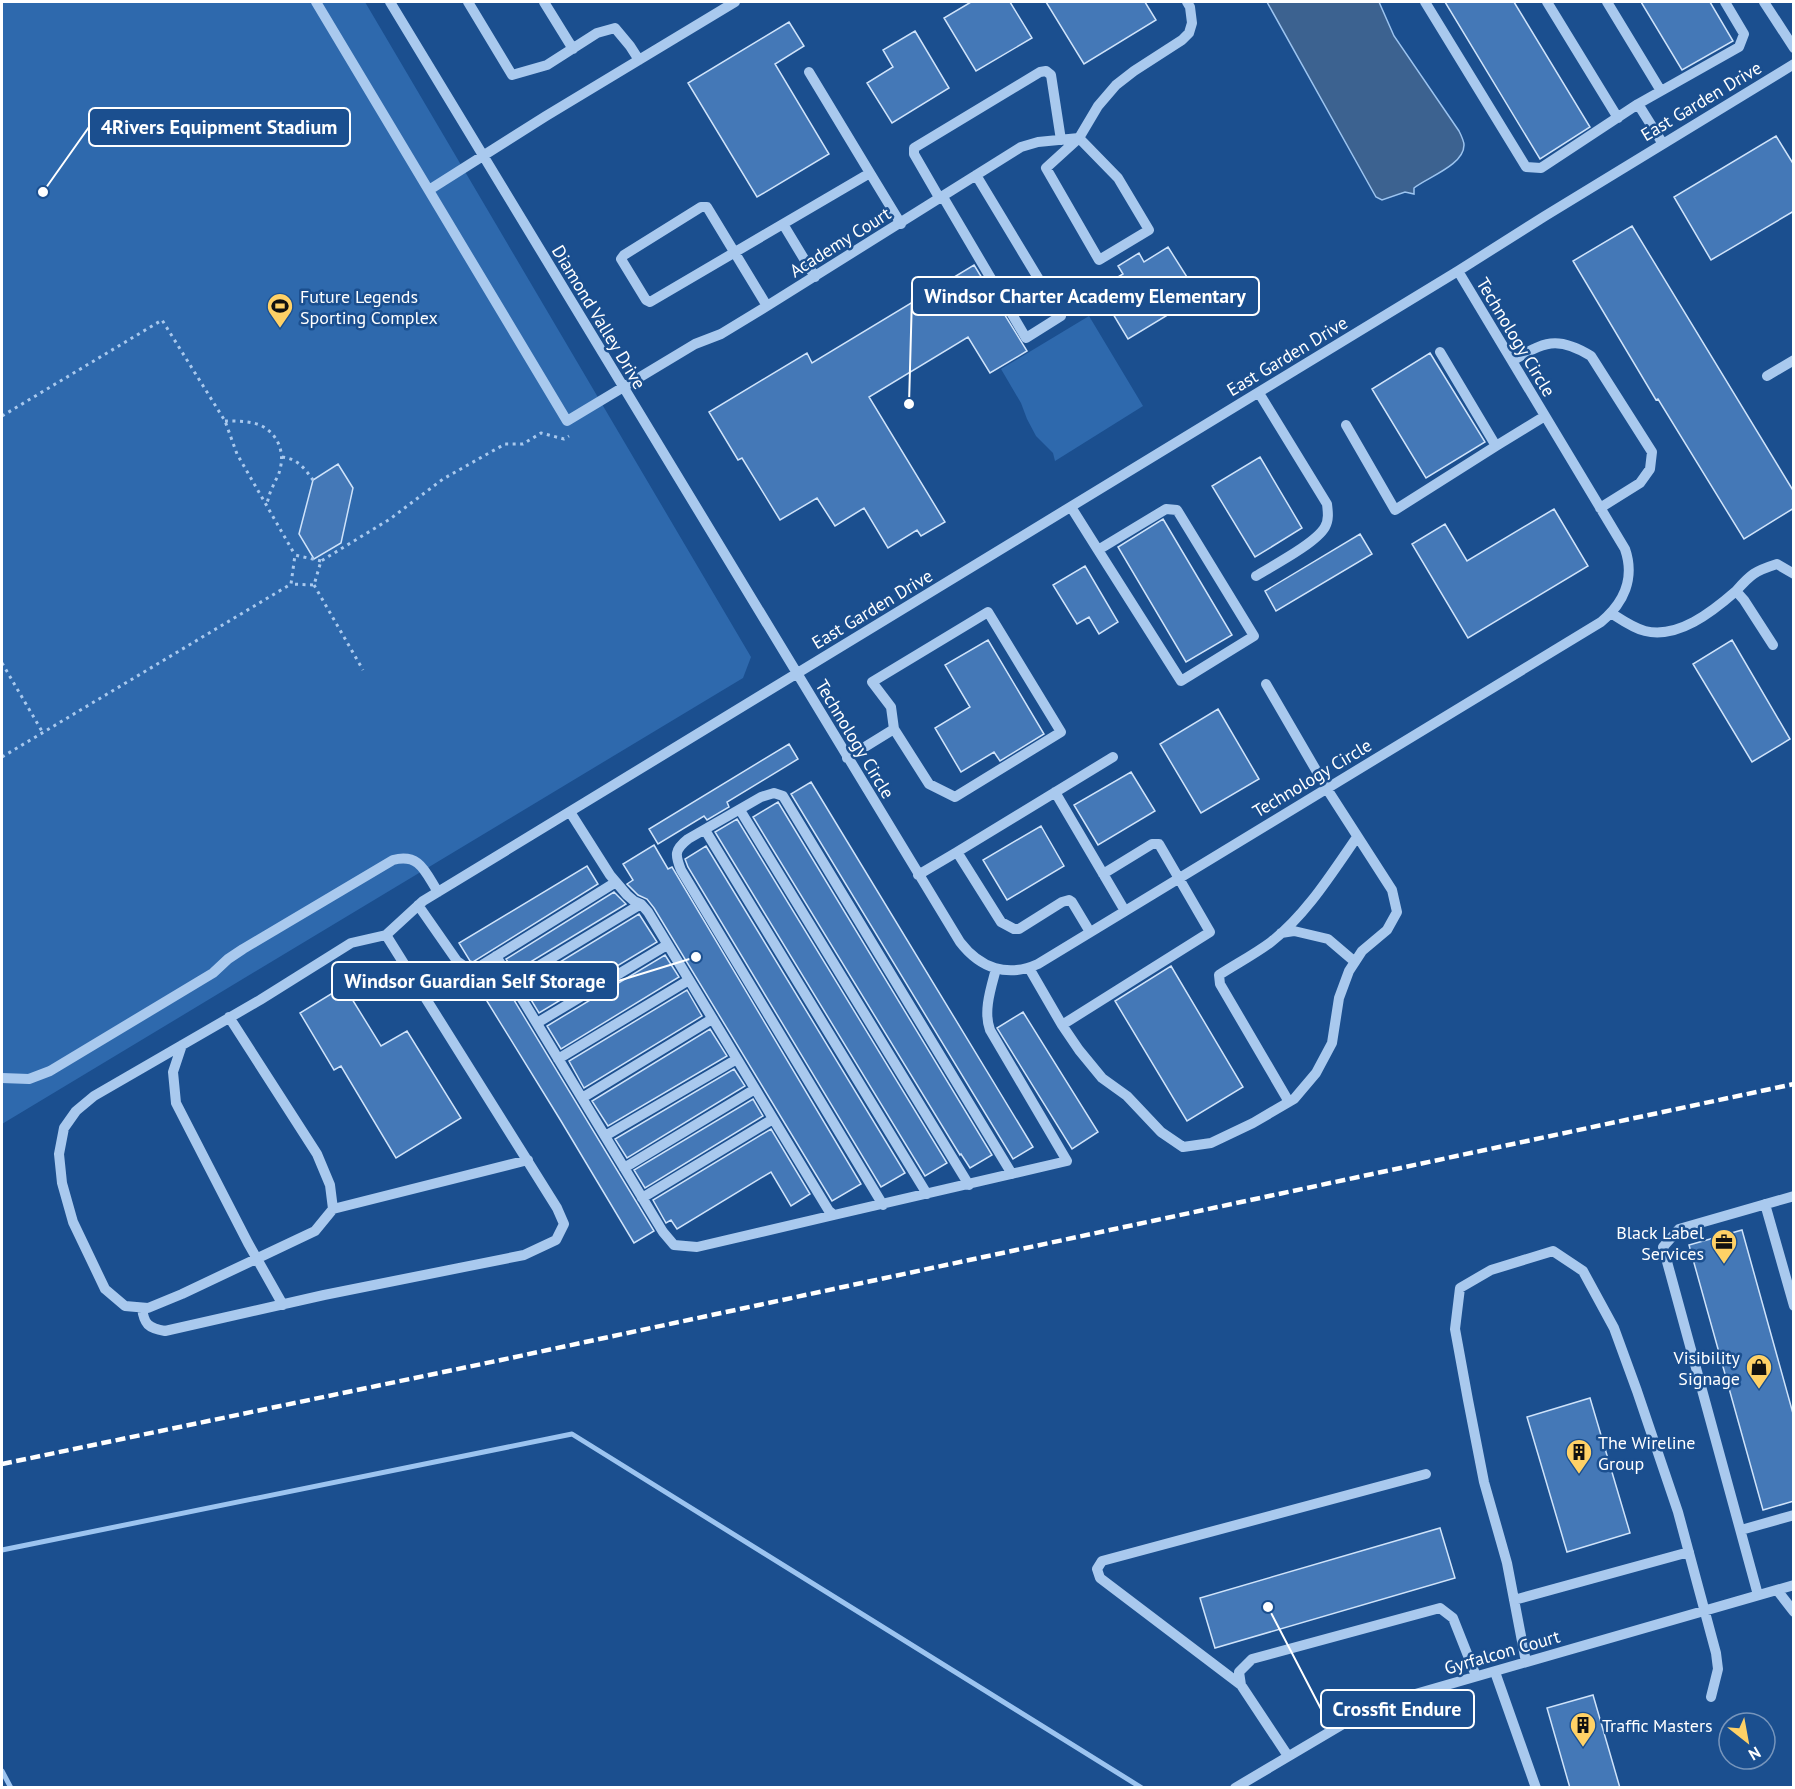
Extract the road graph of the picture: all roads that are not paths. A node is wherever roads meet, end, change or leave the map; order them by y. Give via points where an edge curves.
1 (316, 2) edge
2 (390, 2) edge
3 (468, 2) edge
4 (544, 2) edge
5 (735, 2) edge
6 (1187, 2) edge
7 (1425, 2) edge
8 (1547, 2) edge
9 (1607, 2) edge
10 (1725, 2) edge
11 (1764, 2) edge
12 (1794, 48) edge
13 (573, 49) junction
14 (639, 60) junction
15 (1794, 64) edge
16 (809, 72) dead end
17 (1661, 91) junction
18 (1638, 104) junction
19 (1618, 118) junction
20 (1079, 138) junction
21 (1061, 140) junction
22 (1663, 144) junction
23 (483, 156) junction
24 (870, 172) junction
25 (976, 175) junction
26 (429, 190) junction
27 (941, 198) junction
28 (783, 224) junction
29 (901, 224) junction
30 (735, 253) junction
31 (1458, 271) junction
32 (815, 277) junction
33 (767, 306) junction
34 (1440, 352) dead end
35 (1512, 361) junction
36 (1793, 362) edge
37 (1767, 376) dead end
38 (623, 387) junction
39 (1259, 393) junction
40 (1545, 416) junction
41 (1346, 425) dead end
42 (1496, 446) junction
43 (1071, 507) junction
44 (1600, 508) junction
45 (1098, 550) junction
46 (1794, 574) edge
47 (1256, 576) dead end
48 (1736, 591) junction
49 (1611, 613) junction
50 (1773, 645) dead end
51 (796, 674) junction
52 (1266, 684) dead end
53 (894, 729) junction
54 (1113, 757) dead end
55 (847, 758) junction
56 (1327, 789) junction
57 (1055, 792) junction
58 (740, 810) junction
59 (570, 812) junction
60 (705, 830) junction
61 (1357, 837) junction
62 (957, 852) junction
63 (1103, 874) junction
64 (918, 875) junction
65 (1178, 878) junction
66 (616, 882) junction
67 (438, 892) junction
68 (641, 904) junction
69 (418, 905) junction
70 (1125, 911) junction
71 (1090, 932) junction
72 (1280, 933) junction
73 (386, 935) junction
74 (667, 945) junction
75 (496, 957) junction
76 (1355, 962) junction
77 (1029, 968) junction
78 (996, 969) junction
79 (689, 980) junction
80 (512, 982) junction
81 (229, 1017) junction
82 (712, 1019) junction
83 (537, 1023) junction
84 (1062, 1025) junction
85 (182, 1045) junction
86 (558, 1059) junction
87 (737, 1059) junction
88 (2, 1078) edge
89 (755, 1089) junction
90 (582, 1098) junction
91 (1289, 1102) junction
92 (773, 1119) junction
93 (605, 1136) junction
94 (528, 1160) junction
95 (624, 1168) junction
96 (1012, 1174) junction
97 (969, 1185) junction
98 (927, 1194) junction
99 (1794, 1196) edge
100 (642, 1198) junction
101 (1766, 1204) junction
102 (883, 1205) junction
103 (333, 1209) junction
104 (834, 1215) junction
105 (257, 1258) junction
106 (283, 1305) junction
107 (1794, 1306) edge
108 (142, 1308) junction
109 (1426, 1474) dead end
110 (1794, 1515) edge
111 (1741, 1530) junction
112 (1689, 1552) junction
113 (1794, 1585) edge
114 (1777, 1590) junction
115 (1758, 1595) junction
116 (1514, 1600) junction
117 (1703, 1611) junction
118 (1794, 1612) edge
119 (1526, 1662) junction
120 (1495, 1672) junction
121 (1476, 1676) junction
122 (1241, 1685) junction
123 (1711, 1697) dead end
124 (1288, 1756) junction
125 (1235, 1788) edge
126 (1536, 1788) edge

1 - 26 street
2 - 23 street, Diamond Valley Drive
3 - 13 street via 512,75 547,65
4 - 13 street
5 - 14 street
6 - 20 street via 1192,23 1189,33 1116,85
7 - 19 street via 1526,167 1541,168
8 - 19 street
9 - 17 street
10 - 17 street via 1744,34 1739,47
11 - 12 street
13 - 14 street via 597,33 615,28
14 - 23 street
15 - 22 street, East Garden Drive
16 - 24 street
17 - 18 street
18 - 19 street
18 - 22 street
20 - 20 street via 1046,168 1099,260 1149,230 1118,178
20 - 21 street, Academy Court
21 - 25 street, Academy Court via 1029,144
21 - 27 street via 1051,75 1040,72 914,148
22 - 31 street, East Garden Drive
23 - 26 street
23 - 38 street, Diamond Valley Drive
24 - 28 street
24 - 29 street
25 - 27 street, Academy Court
25 - 27 street via 1061,316 1026,338
26 - 38 street, Academy Court via 567,421
27 - 29 street, Academy Court
28 - 30 street
28 - 32 street
29 - 32 street, Academy Court
30 - 30 street via 706,207 701,207 621,259 650,302
30 - 33 street
31 - 35 street, Technology Circle
31 - 39 street, East Garden Drive
32 - 33 street, Academy Court
33 - 38 street, Academy Court
34 - 42 street
35 - 40 street, Technology Circle
35 - 44 street via 1548,343 1577,348 1591,357 1652,452 1650,469 1640,483
36 - 37 street
38 - 51 street, Diamond Valley Drive
39 - 43 street, East Garden Drive
39 - 47 street via 1327,504 1329,514 1327,526 1318,537
40 - 42 street
40 - 44 street, Technology Circle
41 - 42 street via 1395,510
43 - 45 street
43 - 51 street, East Garden Drive
44 - 49 street, Technology Circle via 1624,549 1629,568 1623,598
45 - 45 street via 1166,509 1177,510 1254,636 1181,681
46 - 48 street via 1777,564 1758,570
48 - 49 street via 1717,607 1674,631 1644,631
48 - 50 street
49 - 56 street, Technology Circle
51 - 55 street, Technology Circle
51 - 59 street, East Garden Drive
52 - 56 street
53 - 53 street via 929,784 955,796 1062,732 988,612 872,682 891,707
53 - 55 street
54 - 57 street
55 - 64 street, Technology Circle
56 - 61 street
56 - 65 street, Technology Circle
57 - 62 street
57 - 63 street
58 - 60 street
58 - 96 street via 761,797 774,793 783,796
58 - 97 street
59 - 66 street
59 - 67 street, East Garden Drive
60 - 98 street
60 - 102 street via 679,846 676,857 681,870
61 - 72 street via 1298,916
61 - 76 street via 1392,890 1397,912 1386,930
62 - 64 street
62 - 71 street via 1001,922 1019,928 1069,900
63 - 65 street via 1156,843 1164,850
63 - 70 street
64 - 78 street, Technology Circle via 964,948
65 - 70 street, Technology Circle
65 - 84 street via 1210,932
66 - 68 street
66 - 75 street
67 - 69 street, East Garden Drive
67 - 88 street via 415,860 393,860 50,1071 29,1079
68 - 74 street
68 - 80 street
69 - 73 street, East Garden Drive
69 - 75 street via 457,961 467,968 474,970
70 - 71 street, Technology Circle
71 - 77 street, Technology Circle
72 - 76 street via 1294,931 1328,939
72 - 91 street via 1219,975 1220,984
73 - 81 street via 351,943
73 - 94 street
74 - 79 street
74 - 83 street
75 - 80 street
76 - 91 street via 1339,998 1332,1043 1316,1073
77 - 78 street, Technology Circle
77 - 84 street
78 - 96 street via 987,1022 1067,1161
79 - 82 street
79 - 86 street
80 - 83 street
81 - 85 street
81 - 103 street via 317,1154 330,1185
82 - 87 street
82 - 90 street
83 - 86 street
84 - 91 street via 1102,1078 1183,1148 1211,1143
85 - 105 street via 173,1072 176,1103
85 - 108 street via 94,1096 76,1111 64,1128 59,1154 73,1222 105,1289 125,1306
86 - 90 street
87 - 89 street
87 - 93 street
89 - 92 street
89 - 95 street
90 - 93 street
92 - 100 street
92 - 104 street
93 - 95 street
94 - 103 street
94 - 106 street via 564,1224 556,1239 524,1254
95 - 100 street
96 - 97 street
97 - 98 street
98 - 102 street
99 - 101 street
100 - 104 street via 674,1245 697,1247
101 - 107 street
101 - 111 street via 1679,1229 1663,1247
102 - 104 street
103 - 105 street via 315,1231
105 - 106 street
105 - 108 street via 182,1294
106 - 108 street via 165,1331 153,1329 144,1320
109 - 122 street via 1102,1561 1097,1569 1100,1578
110 - 111 street
111 - 115 street
112 - 116 street
112 - 116 street via 1614,1328 1583,1271 1553,1251 1491,1269 1460,1288 1455,1329 1484,1482
112 - 117 street
113 - 114 street, Gyrfalcon Court
114 - 115 street, Gyrfalcon Court
114 - 118 street
115 - 117 street, Gyrfalcon Court
116 - 119 street
117 - 119 street, Gyrfalcon Court
117 - 123 street via 1718,1669
119 - 120 street, Gyrfalcon Court
120 - 121 street, Gyrfalcon Court
120 - 126 street
121 - 122 street via 1453,1618 1440,1608 1252,1659 1239,1672
121 - 124 street, Gyrfalcon Court via 1355,1717
122 - 124 street
124 - 125 street, Gyrfalcon Court

